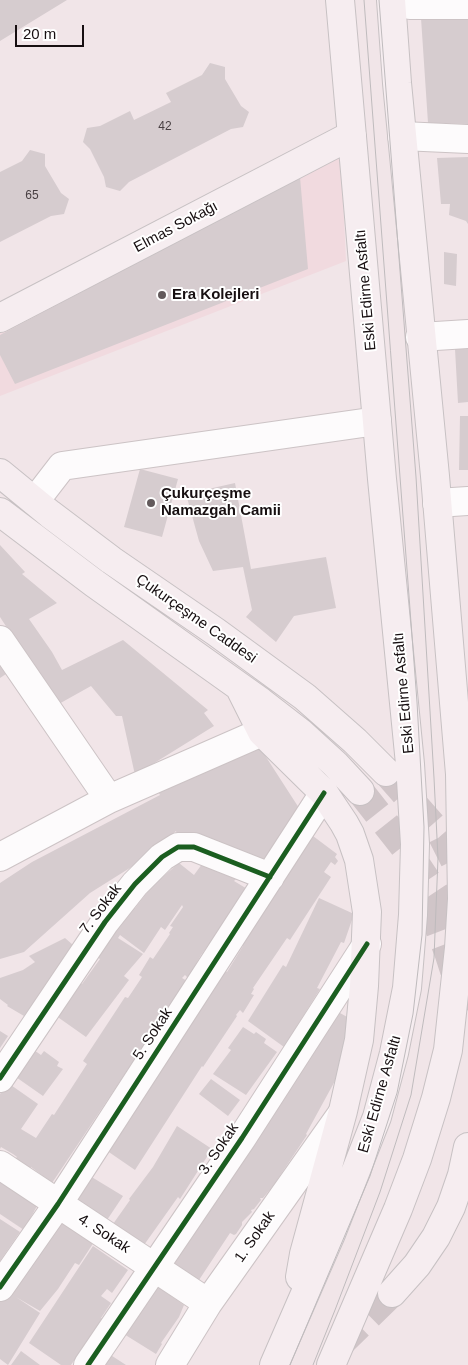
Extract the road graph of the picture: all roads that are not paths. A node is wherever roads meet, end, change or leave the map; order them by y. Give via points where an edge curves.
1 (340, 0) edge
2 (404, 2) edge
3 (468, 5) edge
4 (352, 135) junction
5 (402, 136) junction
6 (468, 139) edge
7 (0, 318) edge
8 (468, 334) edge
9 (420, 336) junction
10 (377, 421) junction
11 (0, 473) edge
12 (468, 500) edge
13 (35, 501) junction
14 (437, 503) junction
15 (0, 512) edge
16 (0, 640) edge
17 (240, 688) junction
18 (262, 732) junction
19 (386, 772) tunnel mouth
20 (464, 772) edge
21 (360, 792) tunnel mouth
22 (324, 793) junction
23 (109, 799) junction
24 (0, 857) edge
25 (465, 860) edge
26 (270, 877) junction
27 (465, 909) edge
28 (366, 944) junction
29 (0, 1078) edge
30 (343, 1112) junction
31 (468, 1147) edge
32 (0, 1165) edge
33 (58, 1204) junction
34 (154, 1266) junction
35 (0, 1287) edge
36 (392, 1293) tunnel mouth
37 (208, 1303) junction
38 (294, 1320) junction
39 (88, 1365) edge
40 (170, 1365) edge
41 (257, 1365) edge
42 (274, 1365) edge
43 (332, 1365) edge

1 - 4 main road, Eski Edirne Asfaltı
2 - 3 street
2 - 5 main road via 396,83
4 - 7 main road, Elmas Sokağı
4 - 10 main road, Eski Edirne Asfaltı
5 - 6 street
5 - 9 main road
8 - 9 street
9 - 14 main road
10 - 13 street via 62,466
10 - 38 main road, Eski Edirne Asfaltı via 413,808 413,912 407,988 377,1117
11 - 13 main road, Çukurçeşme Caddesi
12 - 14 street
13 - 19 main road, Çukurçeşme Caddesi via 111,560 304,697
14 - 20 main road
15 - 17 main road, Çukurçeşme Caddesi
16 - 23 street
17 - 18 main road
17 - 21 main road, Çukurçeşme Caddesi via 301,734
18 - 22 main road
18 - 23 street
20 - 25 main road
22 - 26 street, 5. Sokak
22 - 28 main road via 350,834 359,860 367,912
23 - 24 street
25 - 27 main road
26 - 29 street, 7. Sokak via 194,847 178,848 162,857 105,922
26 - 33 street, 5. Sokak
27 - 43 main road via 448,1050 436,1098 398,1210
28 - 30 main road via 359,1040
28 - 34 street, 3. Sokak via 242,1138
30 - 37 street, 1. Sokak
30 - 38 main road via 304,1254
31 - 36 main road via 451,1207 436,1237
32 - 33 street, 4. Sokak
33 - 34 street, 4. Sokak
33 - 35 street, 5. Sokak
34 - 37 street, 4. Sokak
34 - 39 street, 3. Sokak
37 - 40 street, 1. Sokak
38 - 41 main road
38 - 42 main road, Eski Edirne Asfaltı

